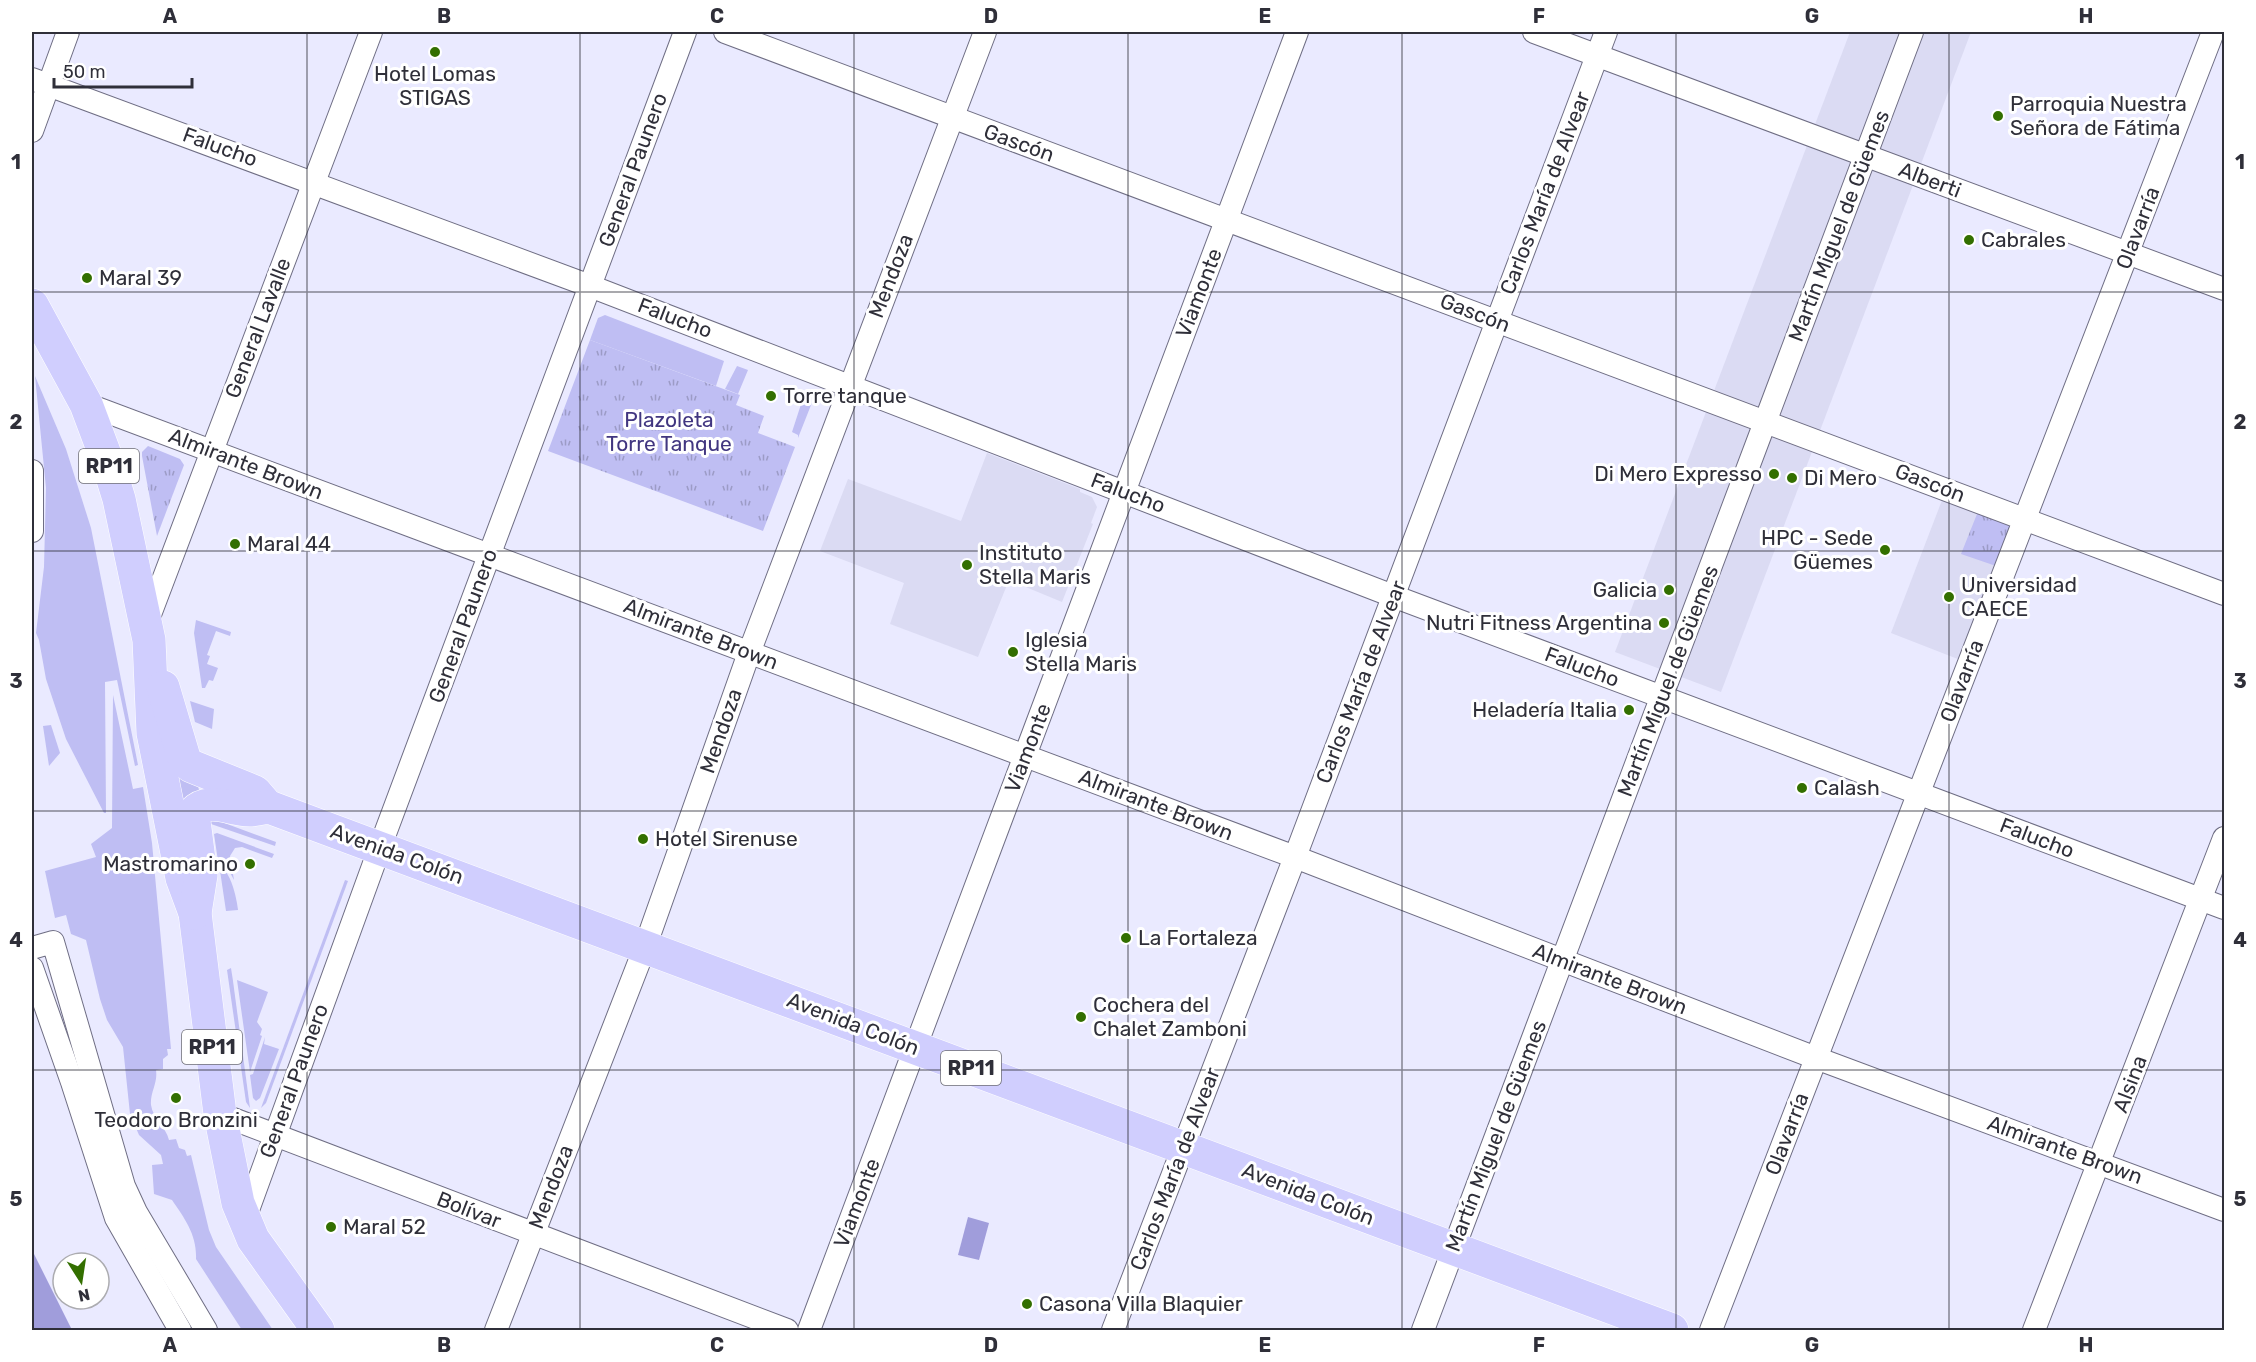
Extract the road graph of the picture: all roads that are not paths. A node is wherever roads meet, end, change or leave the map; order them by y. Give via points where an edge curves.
1 (68, 32) edge
2 (370, 32) edge
3 (685, 32) edge
4 (725, 32) edge
5 (985, 32) edge
6 (1298, 32) edge
7 (1534, 32) edge
8 (1606, 32) edge
9 (1911, 32) edge
10 (2213, 32) edge
11 (1597, 55) junction
12 (40, 82) edge
13 (951, 118) junction
14 (32, 131) edge
15 (1865, 156) junction
16 (314, 182) junction
17 (1227, 220) junction
18 (2127, 254) junction
19 (590, 286) junction
20 (2224, 289) edge
21 (32, 305) edge
22 (1497, 321) junction
23 (850, 385) junction
24 (86, 404) junction
25 (1766, 422) junction
26 (212, 451) junction
27 (32, 471) edge
28 (1124, 492) junction
29 (2025, 519) junction
30 (32, 531) edge
31 (489, 555) junction
32 (2224, 594) edge
33 (1393, 596) junction
34 (148, 632) junction
35 (749, 652) junction
36 (1662, 697) junction
37 (1025, 756) junction
38 (1919, 794) junction
39 (269, 807) junction
40 (2224, 838) edge
41 (380, 847) junction
42 (1295, 857) junction
43 (2201, 900) junction
44 (2224, 908) edge
45 (195, 913) junction
46 (645, 947) junction
47 (32, 948) edge
48 (1562, 961) junction
49 (32, 968) edge
50 (916, 1048) junction
51 (1816, 1058) junction
52 (220, 1114) junction
53 (274, 1134) junction
54 (1184, 1147) junction
55 (2099, 1163) junction
56 (2224, 1210) edge
57 (244, 1221) junction
58 (532, 1234) junction
59 (1454, 1249) junction
60 (180, 1330) edge
61 (206, 1330) edge
62 (318, 1330) edge
63 (496, 1330) edge
64 (786, 1330) edge
65 (809, 1330) edge
66 (1113, 1330) edge
67 (1423, 1330) edge
68 (1672, 1330) edge
69 (1711, 1330) edge
70 (2034, 1330) edge

1 - 12 street
2 - 16 street, General Lavalle
3 - 19 street, General Paunero
4 - 13 street, Gascón
5 - 13 street, Mendoza
6 - 17 street, Viamonte
7 - 11 street, Alberti
8 - 11 street, Carlos María de Alvear
9 - 15 street, Martín Miguel de Güemes
10 - 18 street, Olavarría
11 - 15 street, Alberti
11 - 22 street, Carlos María de Alvear
12 - 14 street
12 - 16 street, Falucho
13 - 17 street, Gascón
13 - 23 street, Mendoza
15 - 18 street, Alberti
15 - 25 street, Martín Miguel de Güemes
16 - 19 street, Falucho
16 - 26 street, General Lavalle
17 - 22 street, Gascón
17 - 28 street, Viamonte
18 - 20 street, Alberti
18 - 29 street, Olavarría
19 - 23 street, Falucho
19 - 31 street, General Paunero
21 - 24 main road, RP11
22 - 25 street, Gascón
22 - 33 street, Carlos María de Alvear
23 - 28 street, Falucho
23 - 35 street, Mendoza
24 - 26 street, Almirante Brown
24 - 34 main road, RP11 via 114,480
25 - 29 street, Gascón
25 - 36 street, Martín Miguel de Güemes
26 - 31 street, Almirante Brown
26 - 34 street, General Lavalle
27 - 30 street
28 - 33 street, Falucho
28 - 37 street, Viamonte
29 - 32 street, Gascón
29 - 38 street, Olavarría
31 - 35 street, Almirante Brown
31 - 41 street, General Paunero
33 - 36 street, Falucho
33 - 42 street, Carlos María de Alvear
34 - 39 main road, RP11 via 185,761 255,792
34 - 45 main road, RP11 via 153,733 182,878
35 - 37 street, Almirante Brown
35 - 46 street, Mendoza
36 - 38 street, Falucho
36 - 48 street, Martín Miguel de Güemes
37 - 42 street, Almirante Brown
37 - 50 street, Viamonte
38 - 43 street, Falucho
38 - 51 street, Olavarría
39 - 41 main road, Avenida Colón / RP11
39 - 45 main road, RP11 via 248,810 214,804 193,813 201,875
40 - 43 street, Alsina
41 - 46 main road, Avenida Colón / RP11
41 - 53 street, General Paunero
42 - 48 street, Almirante Brown
42 - 54 street, Carlos María de Alvear
43 - 44 street, Falucho
43 - 55 street, Alsina
45 - 52 main road, RP11
46 - 50 main road, Avenida Colón / RP11
46 - 58 street, Mendoza
47 - 61 street via 53,942 124,1186
48 - 51 street, Almirante Brown
48 - 59 street, Martín Miguel de Güemes
49 - 60 street via 116,1218
50 - 54 main road, Avenida Colón / RP11
50 - 65 street, Viamonte
51 - 55 street, Almirante Brown
51 - 69 street, Olavarría
52 - 53 street, Bolívar
52 - 57 main road, RP11
53 - 57 street, General Paunero
53 - 58 street, Bolívar
54 - 59 main road, Avenida Colón / RP11
54 - 66 street, Carlos María de Alvear
55 - 56 street, Almirante Brown
55 - 70 street, Alsina
57 - 62 main road, RP11
58 - 63 street, Mendoza
58 - 64 street, Bolívar
59 - 67 street, Martín Miguel de Güemes
59 - 68 main road, Avenida Colón / RP11

